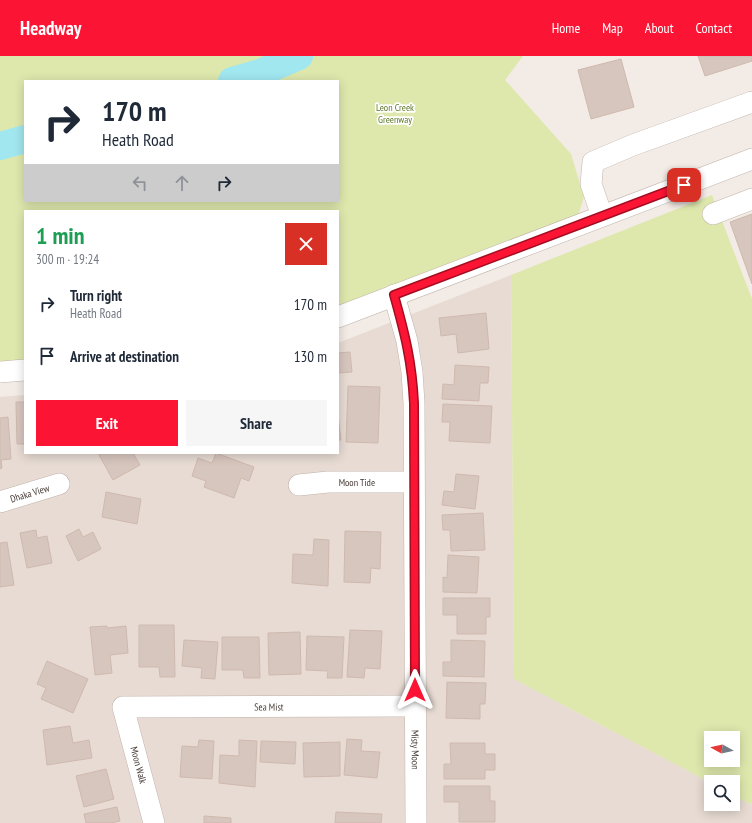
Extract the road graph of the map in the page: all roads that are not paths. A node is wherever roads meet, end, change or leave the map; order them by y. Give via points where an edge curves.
1 (752, 102) edge
2 (752, 159) edge
3 (752, 199) edge
4 (713, 214) dead end
5 (602, 216) junction
6 (394, 295) junction
7 (339, 318) edge
8 (24, 370) edge
9 (0, 372) edge
10 (414, 482) junction
11 (58, 484) dead end
12 (299, 485) dead end
13 (0, 502) edge
14 (415, 706) junction
15 (123, 707) joint
16 (154, 823) edge
17 (416, 823) edge

1 - 5 street via 593,162 591,184
2 - 5 street
3 - 4 street
5 - 6 street
6 - 7 street
6 - 10 street, Misty Moon via 407,341 412,372
8 - 9 street
10 - 12 street, Moon Tide via 328,482
10 - 14 street, Misty Moon
11 - 13 street, Dhaka View
14 - 15 street, Sea Mist
14 - 17 street, Misty Moon
15 - 16 street, Moon Walk

